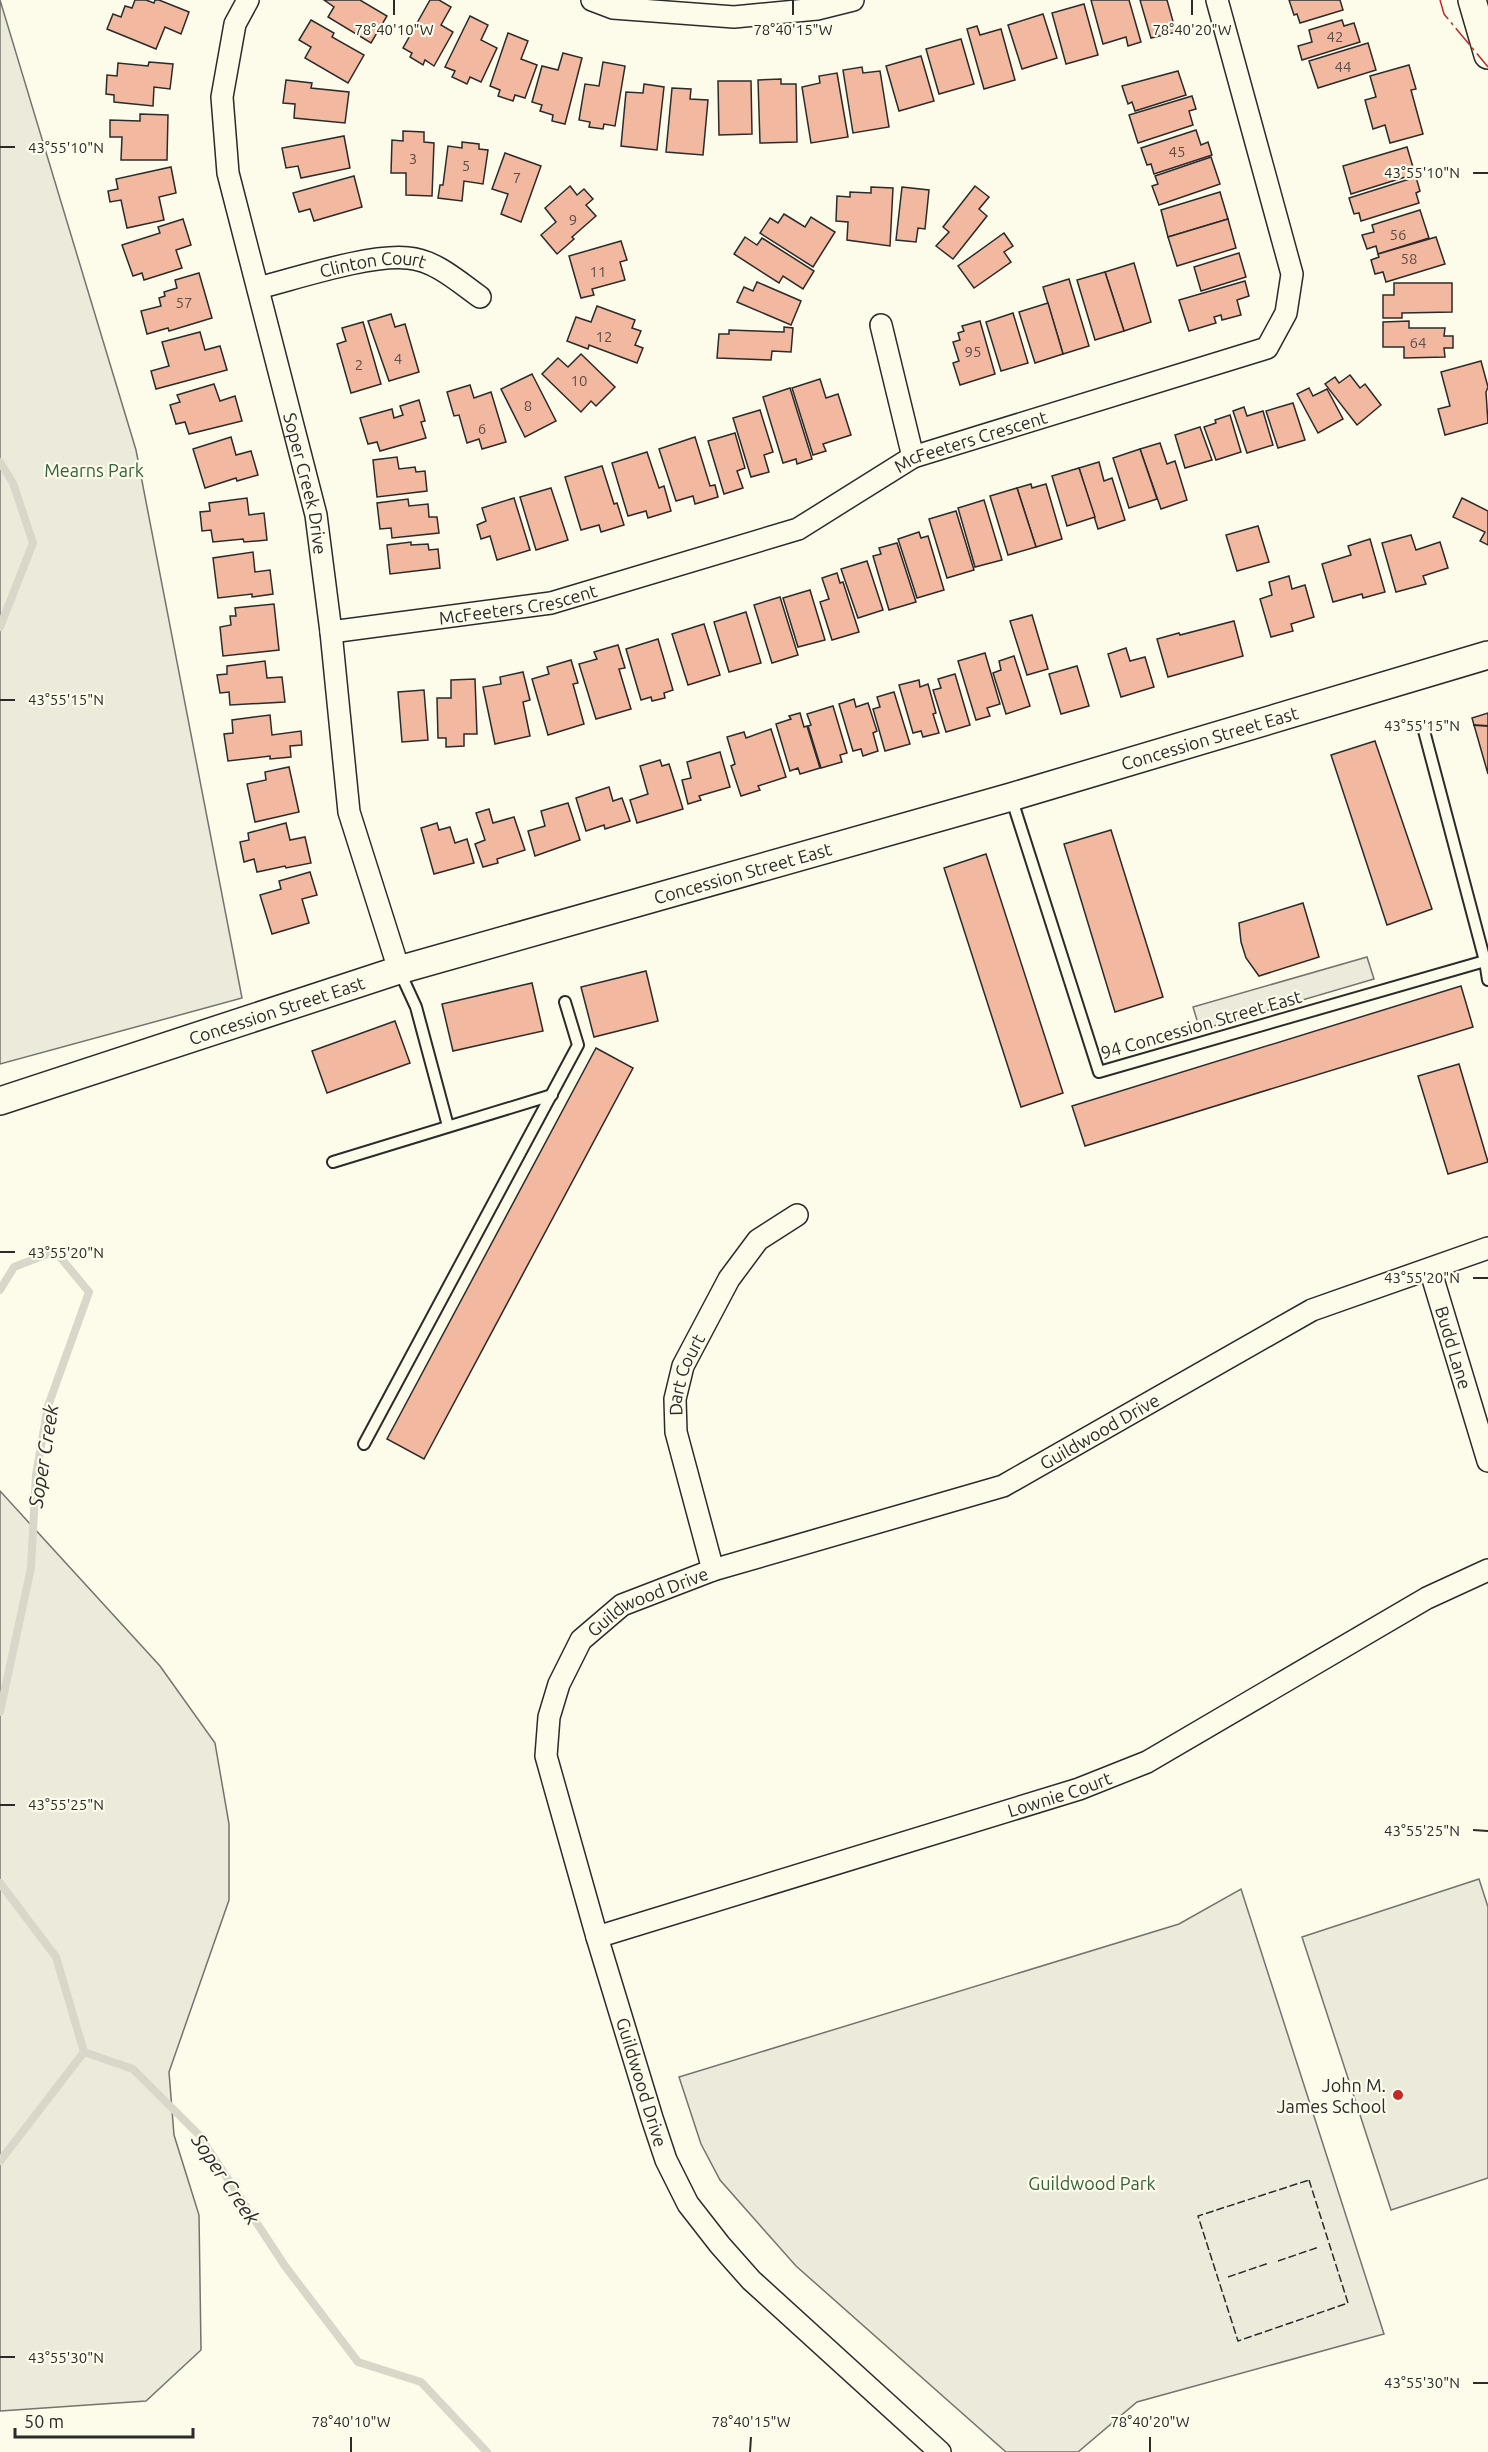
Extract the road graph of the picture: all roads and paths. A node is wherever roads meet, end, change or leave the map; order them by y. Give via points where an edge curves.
1 (248, 0) edge
2 (592, 0) edge
3 (853, 0) edge
4 (1217, 0) edge
5 (1472, 0) edge
6 (1488, 55) edge
7 (258, 288) junction
8 (480, 297) dead end
9 (881, 325) dead end
10 (913, 457) junction
11 (331, 632) junction
12 (1488, 655) edge
13 (1423, 727) dead end
14 (1011, 797) junction
15 (1485, 961) junction
16 (399, 970) junction
17 (1488, 980) edge
18 (565, 1002) dead end
19 (552, 1095) junction
20 (0, 1101) edge
21 (448, 1126) junction
22 (333, 1162) dead end
23 (797, 1215) dead end
24 (1488, 1248) edge
25 (1430, 1269) junction
26 (364, 1444) dead end
27 (1488, 1461) edge
28 (713, 1570) junction
29 (1488, 1570) edge
30 (597, 1937) junction
31 (940, 2452) edge

1 - 7 street, Soper Creek Drive via 235,24 222,97 228,172
2 - 3 street via 614,8 734,17 817,9
4 - 10 street, McFeeters Crescent via 1292,274 1286,313 1267,348
5 - 6 street
7 - 8 street, Clinton Court via 372,260 409,258 438,268
7 - 11 street, Soper Creek Drive via 316,515
9 - 10 street
10 - 11 street, McFeeters Crescent via 798,528 551,603
11 - 16 street, Soper Creek Drive via 349,812
12 - 14 street, Concession Street East
13 - 15 lane
14 - 15 lane, 94 Concession Street East via 1099,1072
14 - 16 street, Concession Street East
15 - 17 lane
16 - 20 street, Concession Street East
16 - 21 lane via 416,1007
18 - 19 lane via 578,1045
19 - 21 lane
19 - 26 lane
21 - 22 lane
23 - 28 street, Dart Court via 758,1240 729,1280 683,1366 675,1399 676,1432
24 - 25 street, Guildwood Drive
25 - 27 street, Budd Lane
25 - 28 street, Guildwood Drive via 1312,1310 1003,1486
28 - 30 street, Guildwood Drive via 622,1605 581,1640 559,1684 549,1717 546,1756
29 - 30 street, Lownie Court via 1427,1598 1147,1762 1080,1789
30 - 31 street, Guildwood Drive via 666,2160 688,2204 751,2280

